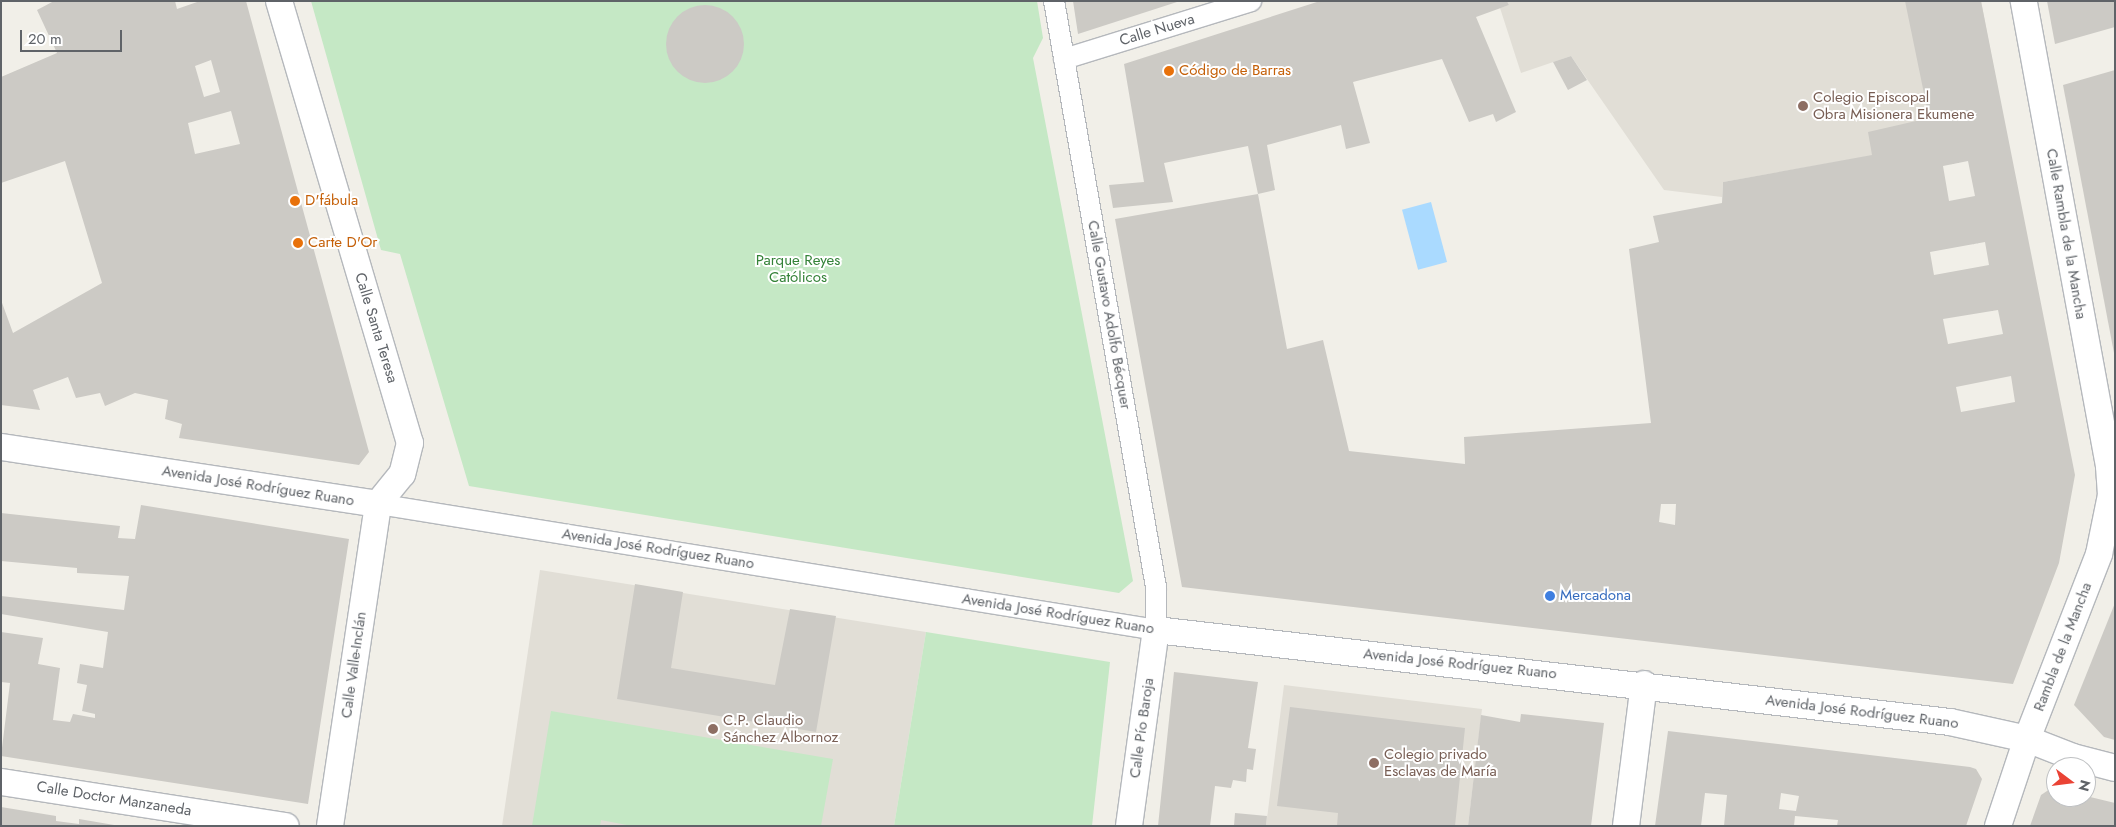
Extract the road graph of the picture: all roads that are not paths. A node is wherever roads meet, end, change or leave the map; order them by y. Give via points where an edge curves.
1 (279, 1) edge
2 (1054, 1) edge
3 (1251, 1) edge
4 (2024, 1) edge
5 (1064, 59) junction
6 (1, 447) edge
7 (2112, 465) edge
8 (2113, 494) edge
9 (378, 504) junction
10 (1156, 630) junction
11 (1644, 684) junction
12 (2027, 739) junction
13 (2115, 768) edge
14 (1, 782) edge
15 (286, 826) edge
16 (330, 826) edge
17 (1129, 826) edge
18 (1626, 826) edge
19 (1998, 826) edge

1 - 9 street, Calle Santa Teresa via 410,443 402,474
2 - 5 street, Calle Gustavo Adolfo Bécquer
3 - 5 street, Calle Nueva
4 - 7 street, Calle Rambla de la Mancha
5 - 10 street, Calle Gustavo Adolfo Bécquer via 1156,587
6 - 9 street, Avenida José Rodríguez Ruano
7 - 8 street, Rambla de la Mancha
8 - 12 street, Rambla de la Mancha via 2099,554
9 - 10 street, Avenida José Rodríguez Ruano
9 - 16 street, Calle Valle-Inclán
10 - 11 street, Avenida José Rodríguez Ruano
10 - 17 street, Calle Pío Baroja
11 - 12 street, Avenida José Rodríguez Ruano via 1950,722
11 - 18 street
12 - 13 street, Avenida José Rodríguez Ruano via 2073,757
12 - 19 street, Rambla de la Mancha
14 - 15 street, Calle Doctor Manzaneda

